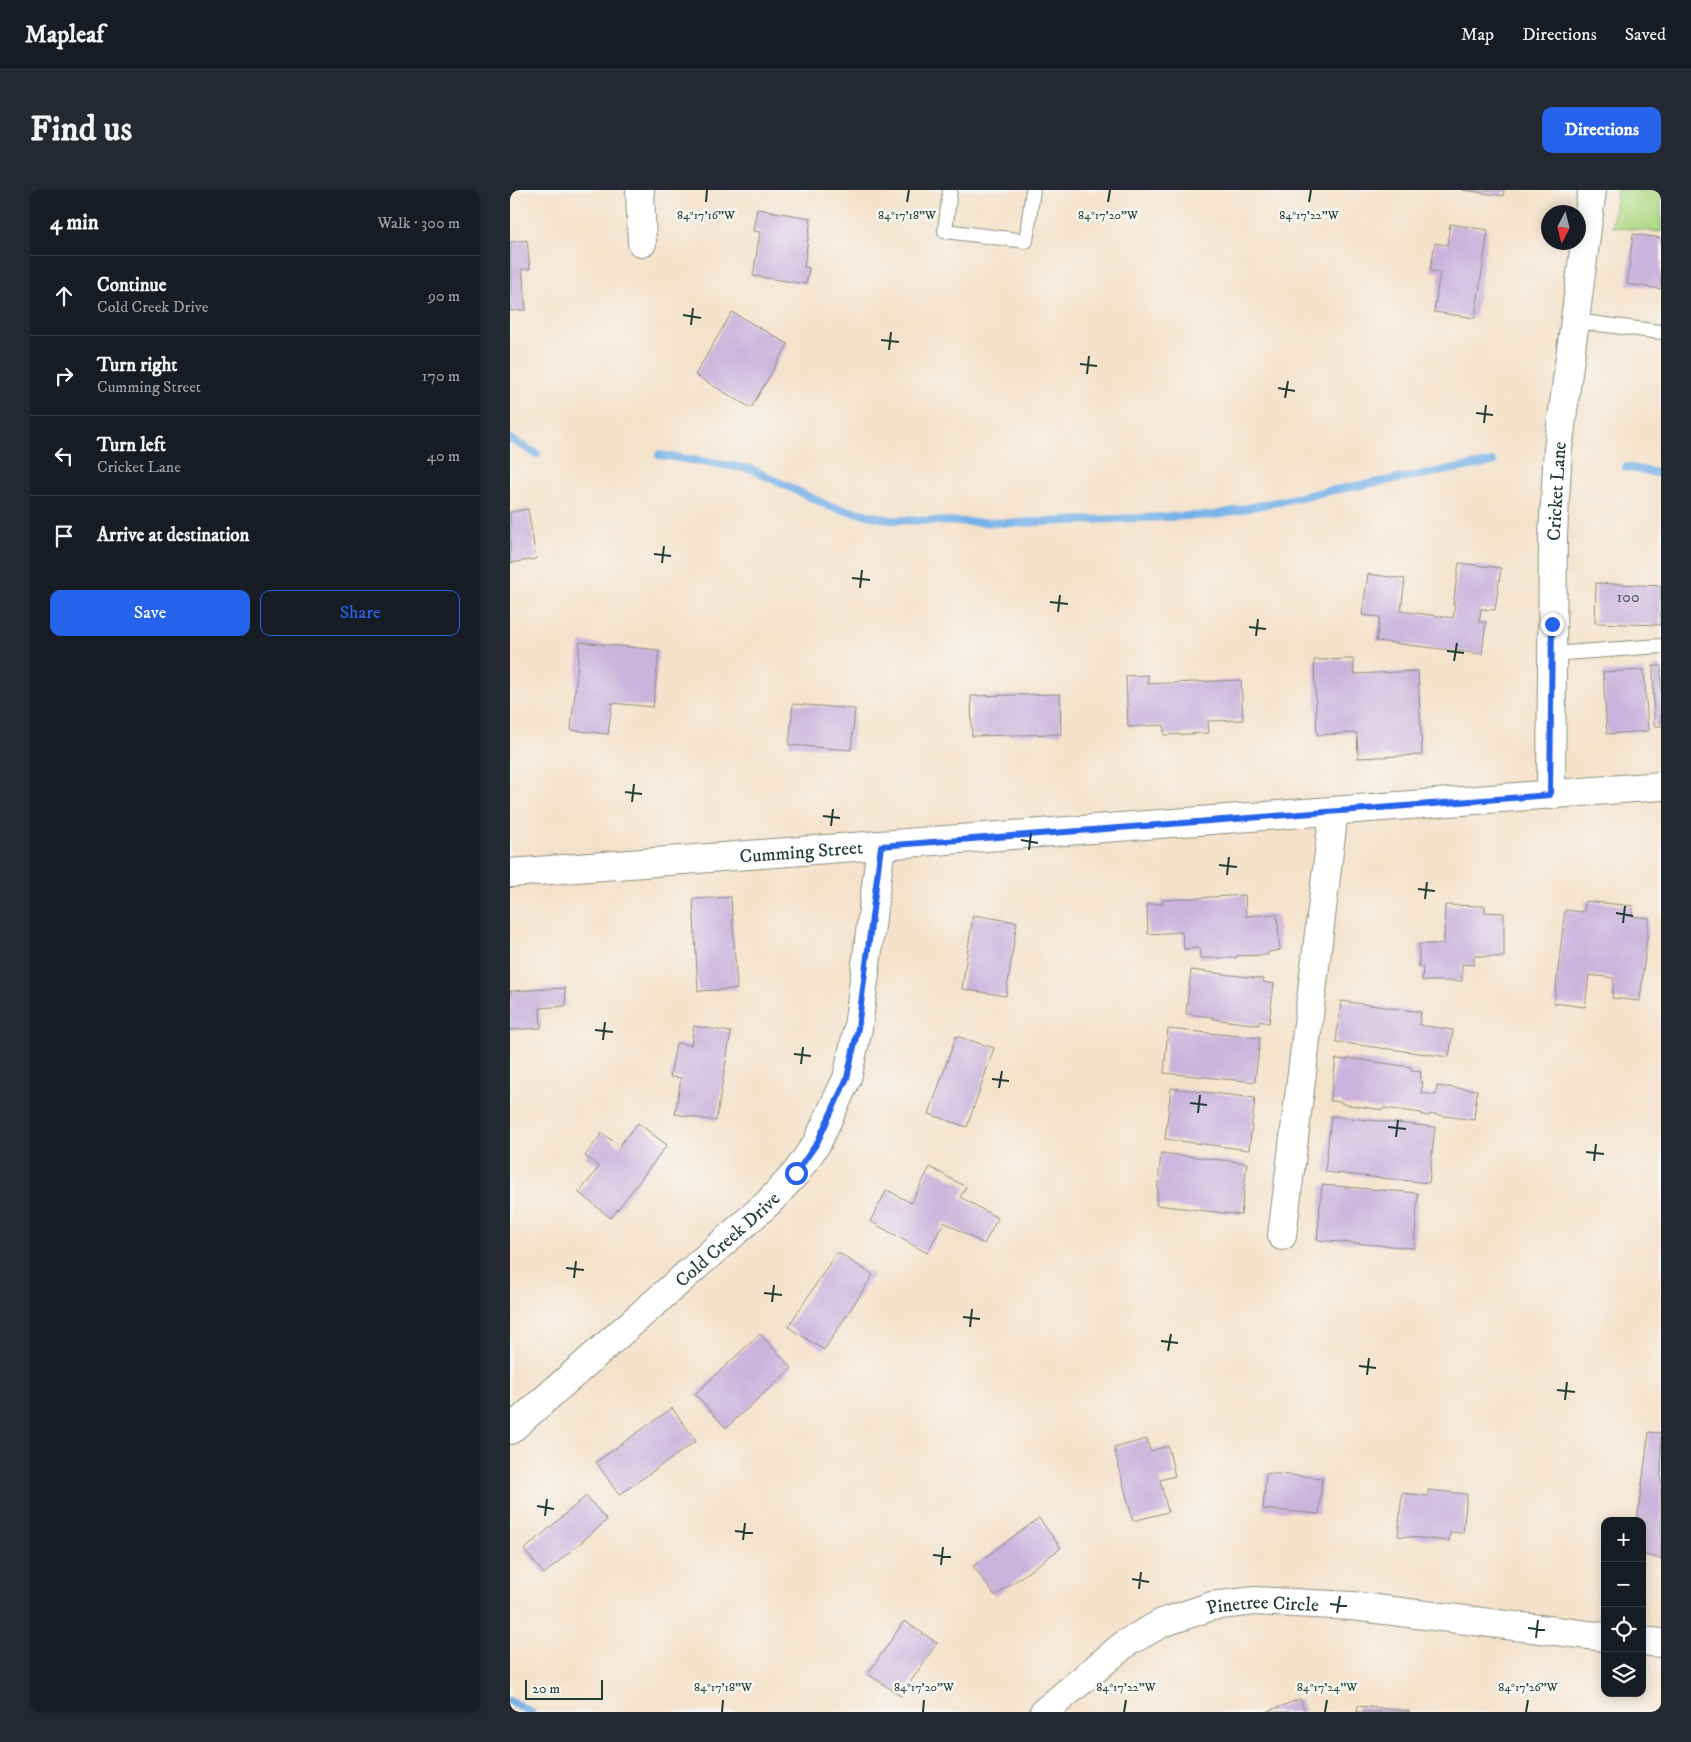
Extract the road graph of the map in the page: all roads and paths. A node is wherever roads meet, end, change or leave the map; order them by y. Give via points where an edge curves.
1 (640, 190) edge
2 (950, 190) edge
3 (1033, 190) edge
4 (1592, 190) edge
5 (642, 243) dead end
6 (1575, 321) junction
7 (1661, 332) edge
8 (1661, 646) edge
9 (1552, 654) junction
10 (1661, 786) edge
11 (1550, 795) junction
12 (1334, 811) junction
13 (881, 846) junction
14 (510, 873) edge
15 (1282, 1236) dead end
16 (510, 1430) edge
17 (1601, 1637) edge
18 (1646, 1642) edge
19 (1661, 1644) edge
20 (1044, 1712) edge

1 - 5 street
2 - 3 lane via 945,231 1026,241
4 - 6 street, Cricket Lane
6 - 7 lane
6 - 9 street, Cricket Lane via 1558,449
8 - 9 lane
9 - 11 street, Cricket Lane
10 - 11 street, Cumming Street
11 - 12 street, Cumming Street
12 - 13 street, Cumming Street
12 - 15 street
13 - 14 street, Cumming Street
13 - 16 street, Cold Creek Drive via 858,1028 847,1078 817,1143 796,1173 768,1203
17 - 20 street, Pinetree Circle via 1352,1606 1255,1601 1212,1606 1162,1623 1126,1643
18 - 19 street

